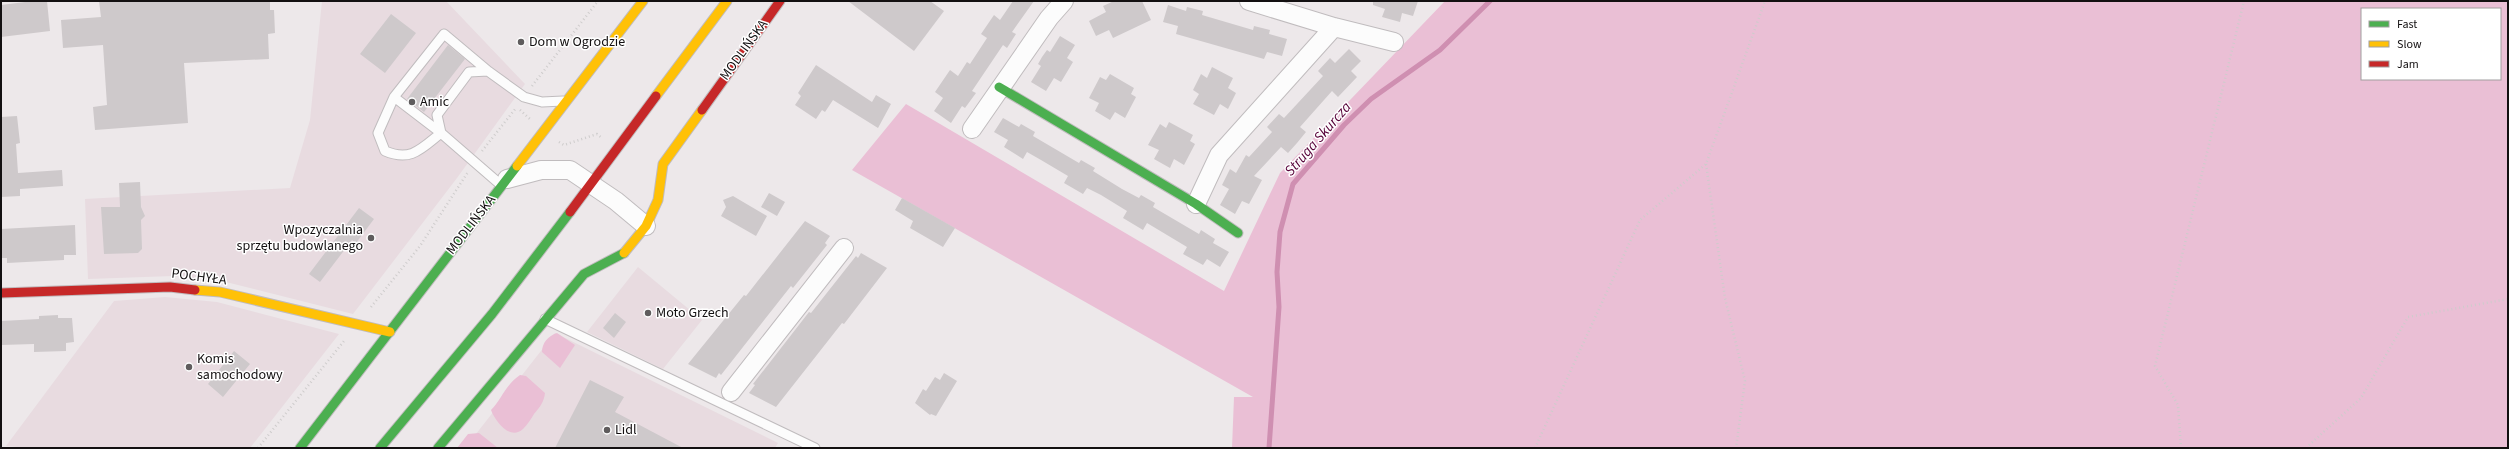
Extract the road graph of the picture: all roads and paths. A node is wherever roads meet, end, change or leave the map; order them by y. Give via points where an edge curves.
1 (598, 1) edge
2 (643, 1) edge
3 (727, 1) edge
4 (780, 1) edge
5 (1064, 1) edge
6 (1249, 1) edge
7 (1765, 1) edge
8 (2244, 1) edge
9 (1334, 27) junction
10 (1394, 42) dead end
11 (488, 71) junction
12 (999, 87) junction
13 (394, 97) junction
14 (524, 97) junction
15 (566, 100) junction
16 (516, 108) junction
17 (530, 119) dead end
18 (972, 129) dead end
19 (441, 133) junction
20 (556, 139) dead end
21 (604, 140) dead end
22 (474, 162) junction
23 (1706, 164) junction
24 (504, 182) junction
25 (591, 184) junction
26 (1196, 204) junction
27 (646, 226) junction
28 (1238, 232) dead end
29 (844, 248) dead end
30 (1, 293) edge
31 (2508, 298) edge
32 (545, 319) junction
33 (356, 324) junction
34 (390, 332) junction
35 (727, 398) junction
36 (258, 448) edge
37 (300, 448) edge
38 (380, 448) edge
39 (438, 448) edge
40 (815, 448) edge
41 (1535, 448) edge
42 (1736, 448) edge
43 (2181, 448) edge
44 (2306, 448) edge

1 - 14 path
2 - 15 street, MODLIŃSKA
3 - 25 street
4 - 27 street, MODLIŃSKA via 663,164 658,200
5 - 12 street
6 - 9 street
7 - 23 path
8 - 43 path via 2155,366 2178,405
9 - 10 street
9 - 26 street via 1219,155
11 - 13 lane via 444,34
11 - 14 lane
11 - 19 lane via 469,72 437,116
12 - 18 street
12 - 26 street
13 - 19 lane
13 - 19 lane via 378,133 385,151 398,157 416,153
14 - 15 lane via 542,102
14 - 16 path
15 - 24 street, MODLIŃSKA
16 - 17 path
16 - 22 path
19 - 22 lane
20 - 21 path via 564,145 597,134
22 - 24 lane
22 - 33 path via 420,246
23 - 41 path via 1640,220
23 - 42 path via 1725,298 1745,381
24 - 25 street via 542,170 570,170
24 - 34 street, MODLIŃSKA
25 - 27 street
25 - 38 street via 492,314
26 - 28 street
27 - 32 street, MODLIŃSKA via 624,253 584,274
29 - 35 street
30 - 33 street, POCHYŁA via 170,287 220,292
31 - 44 path via 2408,317 2361,398
32 - 35 lane
32 - 39 street, MODLIŃSKA
33 - 34 street, POCHYŁA
33 - 36 path
34 - 37 street, MODLIŃSKA
35 - 40 lane

